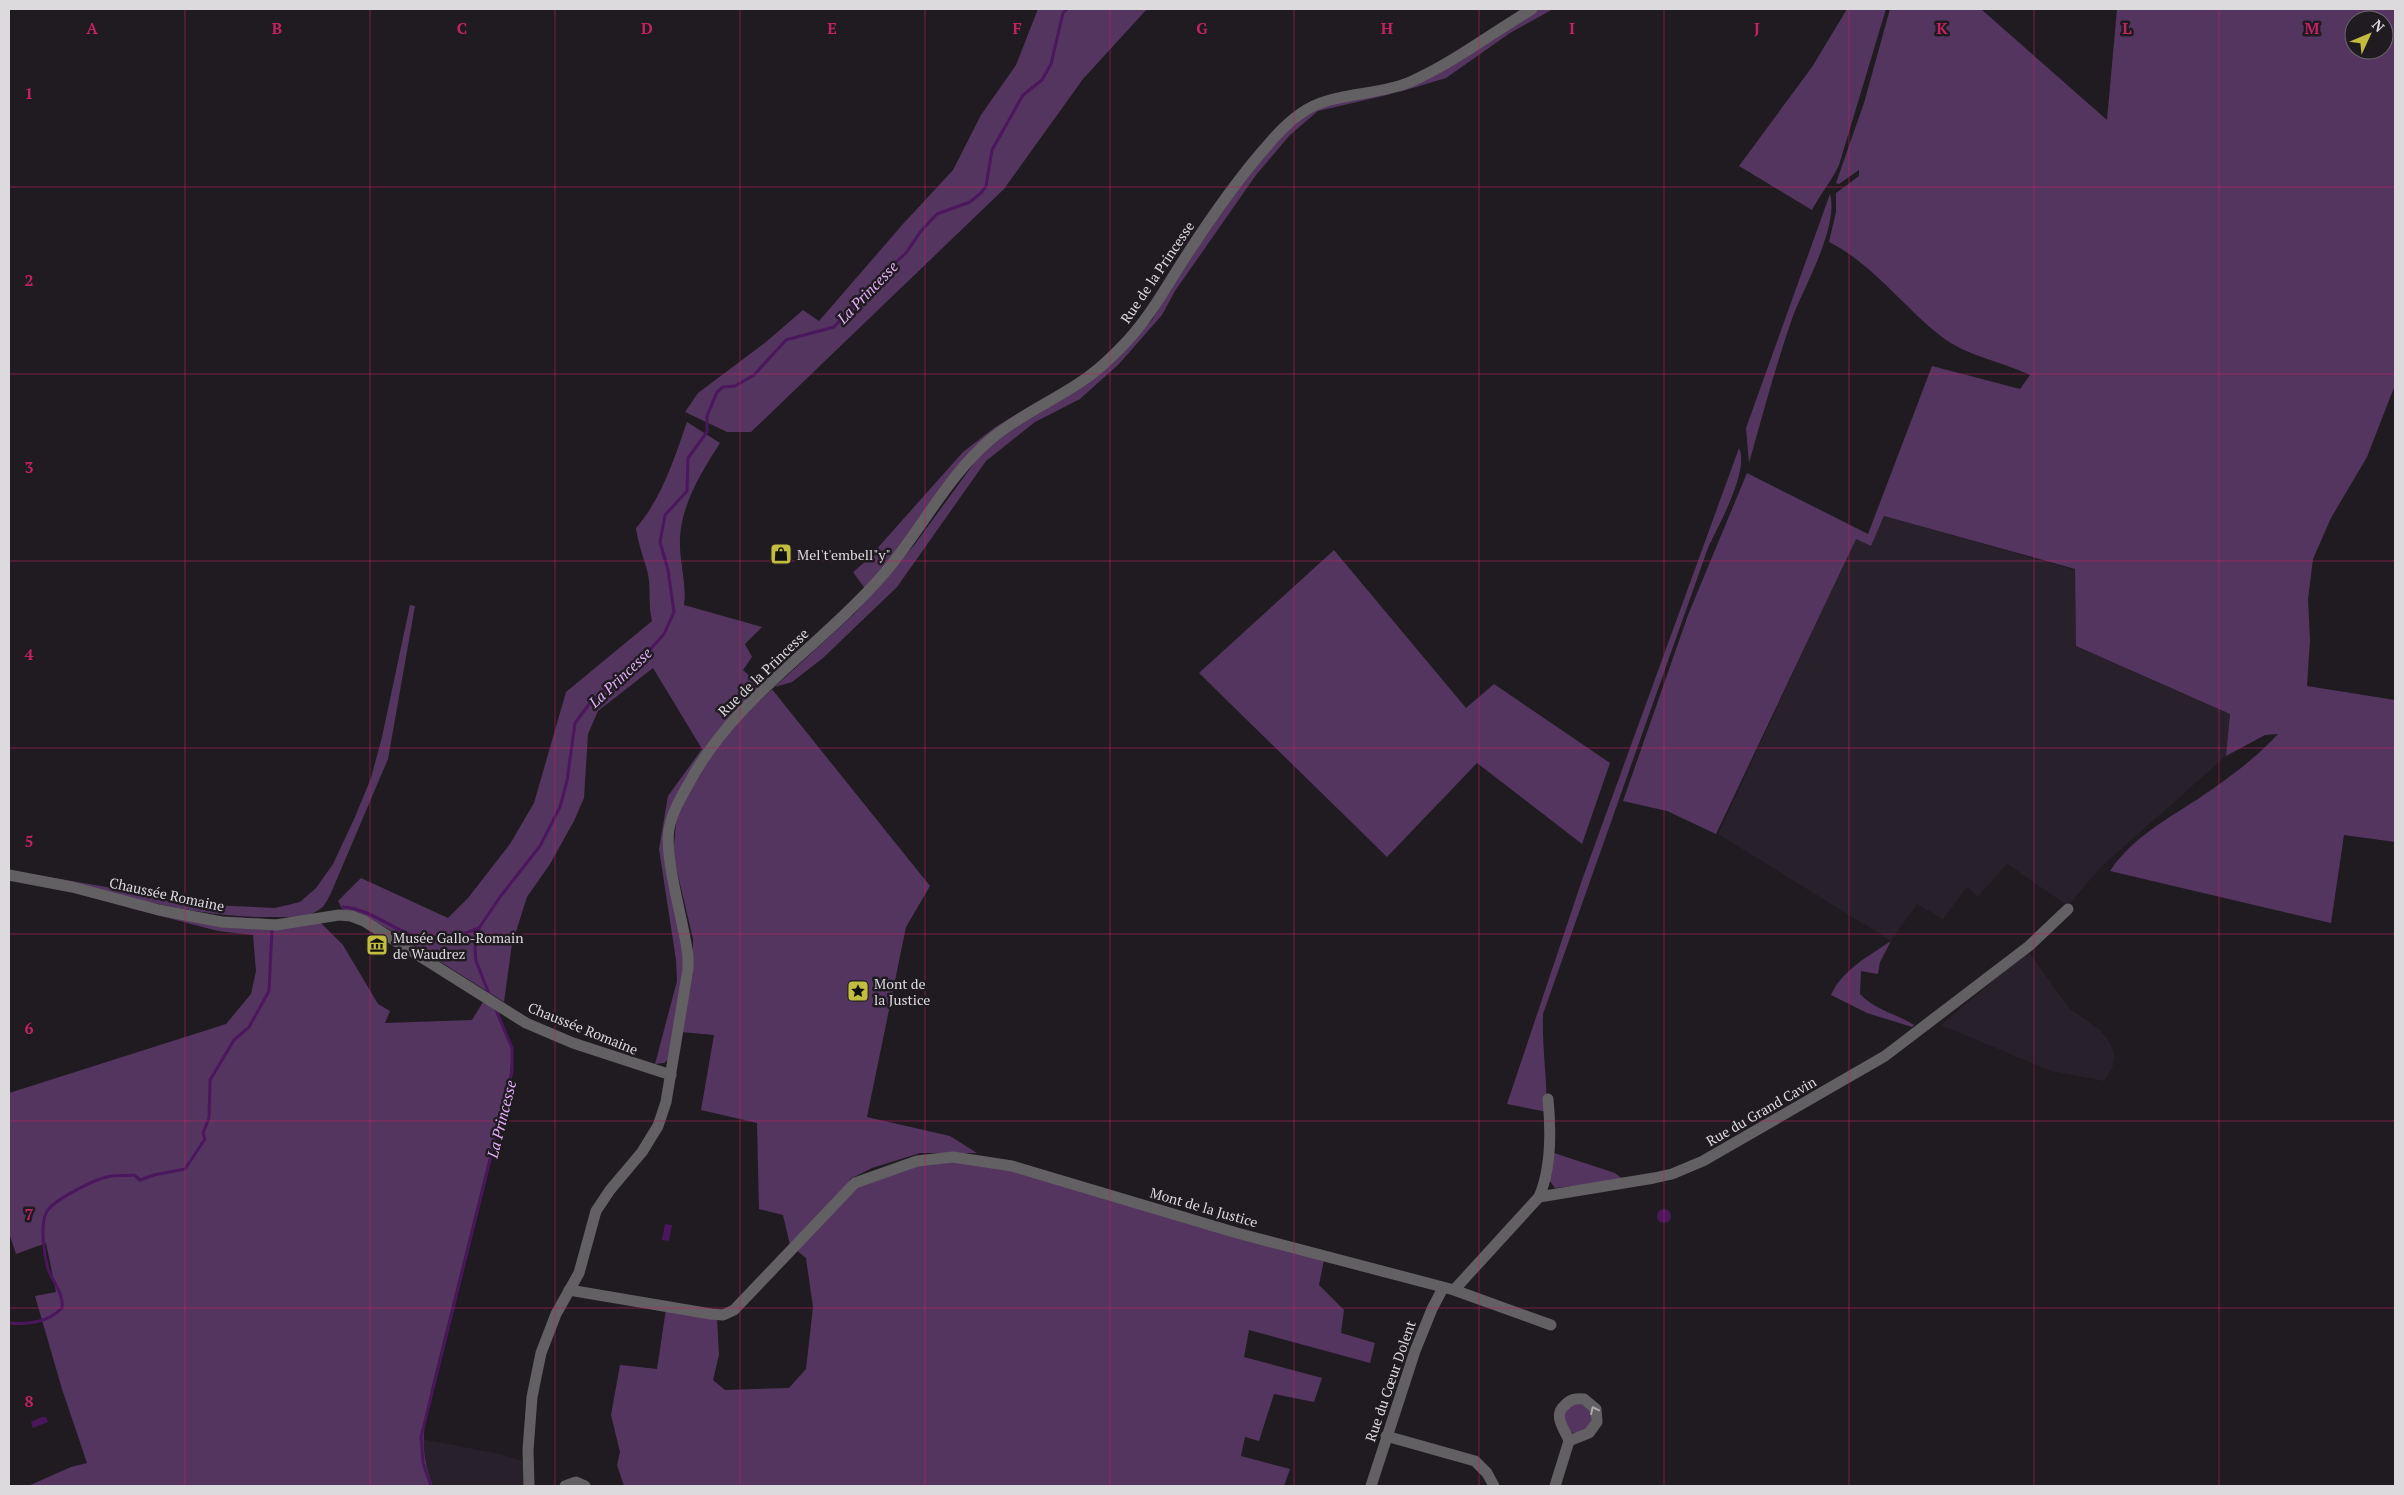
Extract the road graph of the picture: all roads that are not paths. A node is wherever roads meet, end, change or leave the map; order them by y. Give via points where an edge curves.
1 (1532, 9) edge
2 (9, 875) edge
3 (2068, 909) dead end
4 (671, 1075) junction
5 (1548, 1099) dead end
6 (1539, 1197) junction
7 (1448, 1289) junction
8 (569, 1290) junction
9 (1551, 1325) dead end
10 (1386, 1436) junction
11 (1569, 1441) dead end
12 (529, 1486) edge
13 (565, 1486) edge
14 (585, 1486) edge
15 (1371, 1486) edge
16 (1494, 1486) edge
17 (1555, 1486) edge

1 - 4 street, Rue de la Princesse via 1451,60 1409,82 1385,90 1325,101 1303,111 1244,173 1154,307 1128,340 1090,376 998,432 982,447 883,575 720,735 694,772 669,829 671,860 688,956
2 - 4 street, Chaussée Romaine via 222,922 276,925 351,916 364,921 526,1023 574,1043
3 - 6 street, Rue du Grand Cavin via 2029,946 1885,1056 1703,1161 1654,1178
4 - 8 street, Rue de la Princesse via 658,1126 642,1152 599,1206 579,1273
5 - 6 street via 1548,1157
6 - 7 street
7 - 8 street, Mont de la Justice via 1237,1233 1012,1166 946,1157 918,1161 856,1182 727,1314
7 - 9 street
7 - 10 street, Rue du Cœur Dolent via 1415,1351
8 - 12 street, Rue de la Princesse via 546,1336 536,1373 528,1450
10 - 15 street, Rue du Cœur Dolent
10 - 16 street via 1475,1461
11 - 17 street
13 - 14 street via 576,1482

